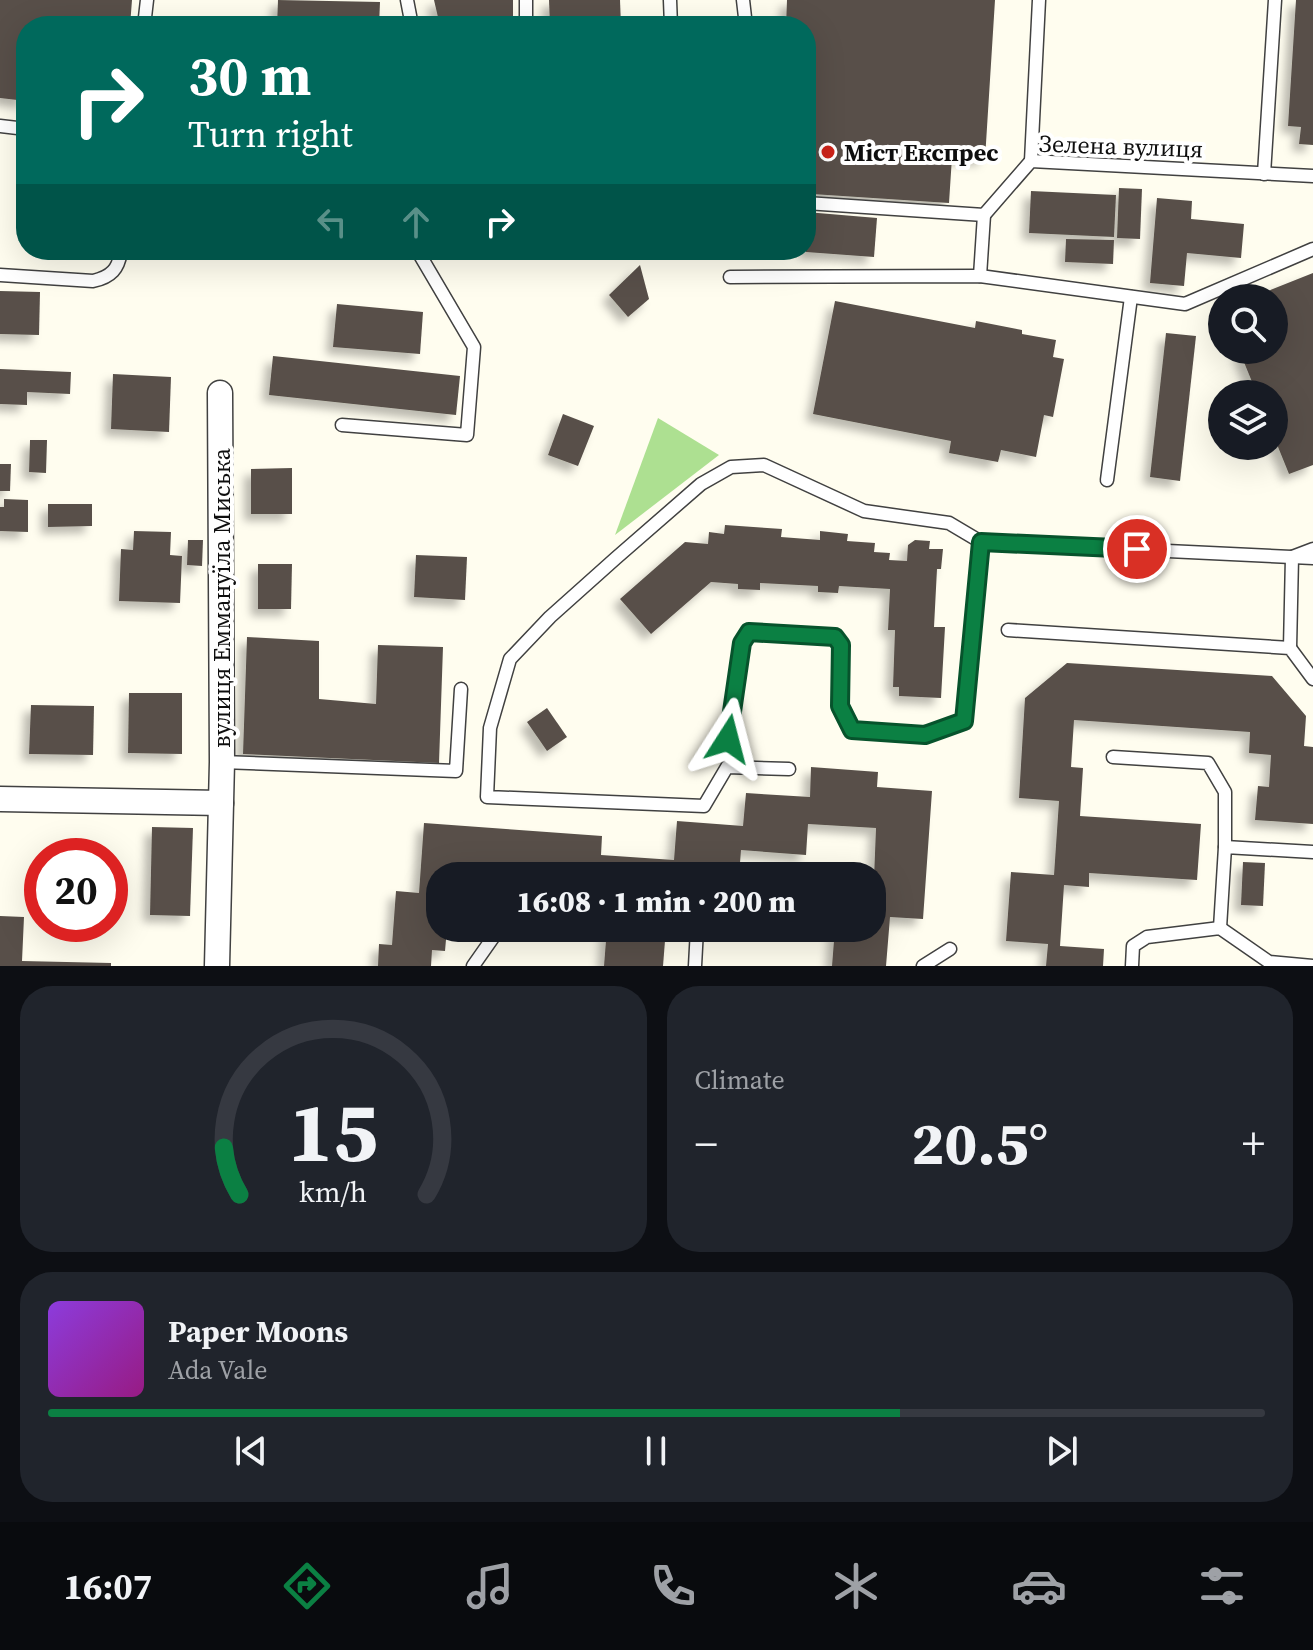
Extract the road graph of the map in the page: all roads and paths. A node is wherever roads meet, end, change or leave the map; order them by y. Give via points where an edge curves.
1 (1039, 0) edge
2 (1275, 0) edge
3 (1031, 161) junction
4 (1264, 174) junction
5 (1313, 176) edge
6 (816, 204) edge
7 (984, 215) junction
8 (1313, 249) edge
9 (118, 260) edge
10 (423, 260) edge
11 (0, 275) edge
12 (980, 276) junction
13 (730, 277) dead end
14 (1131, 297) junction
15 (220, 393) dead end
16 (342, 425) dead end
17 (1107, 480) dead end
18 (981, 542) junction
19 (1313, 549) edge
20 (1292, 557) junction
21 (1313, 558) edge
22 (1008, 630) dead end
23 (1290, 648) junction
24 (1313, 679) edge
25 (461, 689) dead end
26 (728, 739) dead end
27 (1113, 757) dead end
28 (222, 762) junction
29 (789, 769) dead end
30 (0, 799) edge
31 (221, 803) junction
32 (1225, 847) junction
33 (1313, 852) edge
34 (1220, 928) junction
35 (490, 942) edge
36 (696, 942) edge
37 (950, 949) dead end
38 (217, 966) edge
39 (473, 966) edge
40 (695, 966) edge
41 (923, 966) edge
42 (1132, 966) edge
43 (1313, 966) edge

1 - 3 lane
2 - 4 lane
3 - 4 lane, Зелена вулиця
3 - 7 lane, Зелена вулиця
4 - 5 lane, Зелена вулиця
6 - 7 lane
7 - 12 lane
8 - 14 lane via 1185,304
9 - 11 lane via 106,278 93,281
10 - 16 lane via 474,347 467,435
12 - 13 lane
12 - 14 lane
14 - 17 lane
15 - 28 street, вулиця Еммануїла Миська
18 - 20 lane
18 - 26 lane via 964,721 925,735 852,730 840,706 841,645 835,637 749,632 742,643
18 - 29 lane via 949,523 864,511 764,465 731,467 701,484 510,659 490,728 487,797 704,806 727,767
19 - 20 lane
20 - 21 lane
20 - 23 lane
22 - 23 lane
23 - 24 lane
25 - 28 lane via 456,771
27 - 32 lane via 1208,763 1225,792
28 - 31 street, вулиця Еммануїла Миська
30 - 31 street
31 - 38 street, вулиця Еммануїла Миська
32 - 33 lane
32 - 34 lane
34 - 42 lane via 1147,937 1133,946
34 - 43 lane via 1269,962
35 - 39 lane
36 - 40 lane
37 - 41 lane

